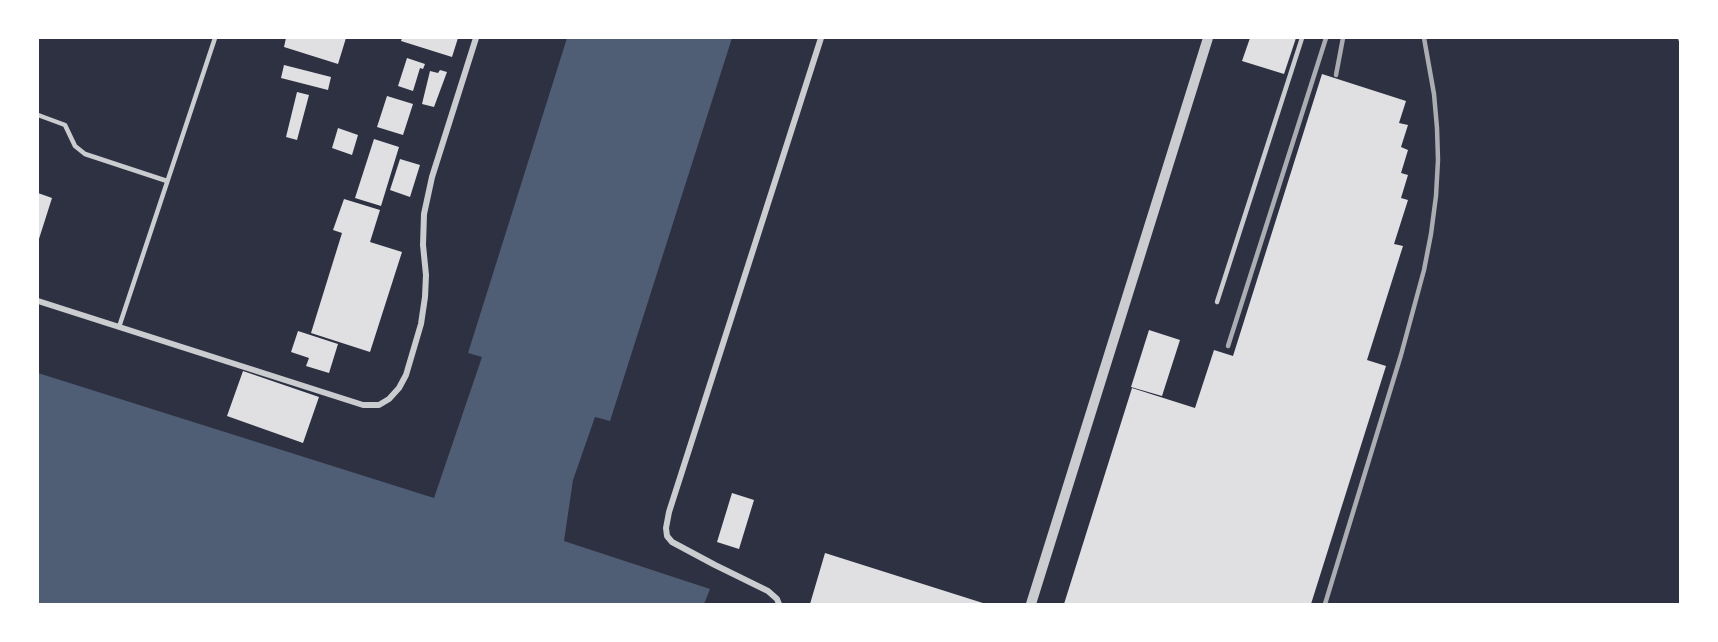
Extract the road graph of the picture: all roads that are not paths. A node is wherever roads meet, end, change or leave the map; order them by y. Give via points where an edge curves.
1 (215, 38) edge
2 (476, 38) edge
3 (821, 38) edge
4 (1208, 38) edge
5 (1302, 38) edge
6 (38, 115) edge
7 (167, 181) junction
8 (38, 301) edge
9 (1217, 302) dead end
10 (119, 327) junction
11 (779, 604) edge
12 (1031, 604) edge

1 - 7 lane
2 - 10 street via 424,214 426,275 421,324 406,375 389,399 379,405 363,405
3 - 11 street via 666,528 672,542 768,591
4 - 12 street
5 - 9 lane
6 - 7 lane via 65,125 75,146 87,155
7 - 10 lane
8 - 10 street

